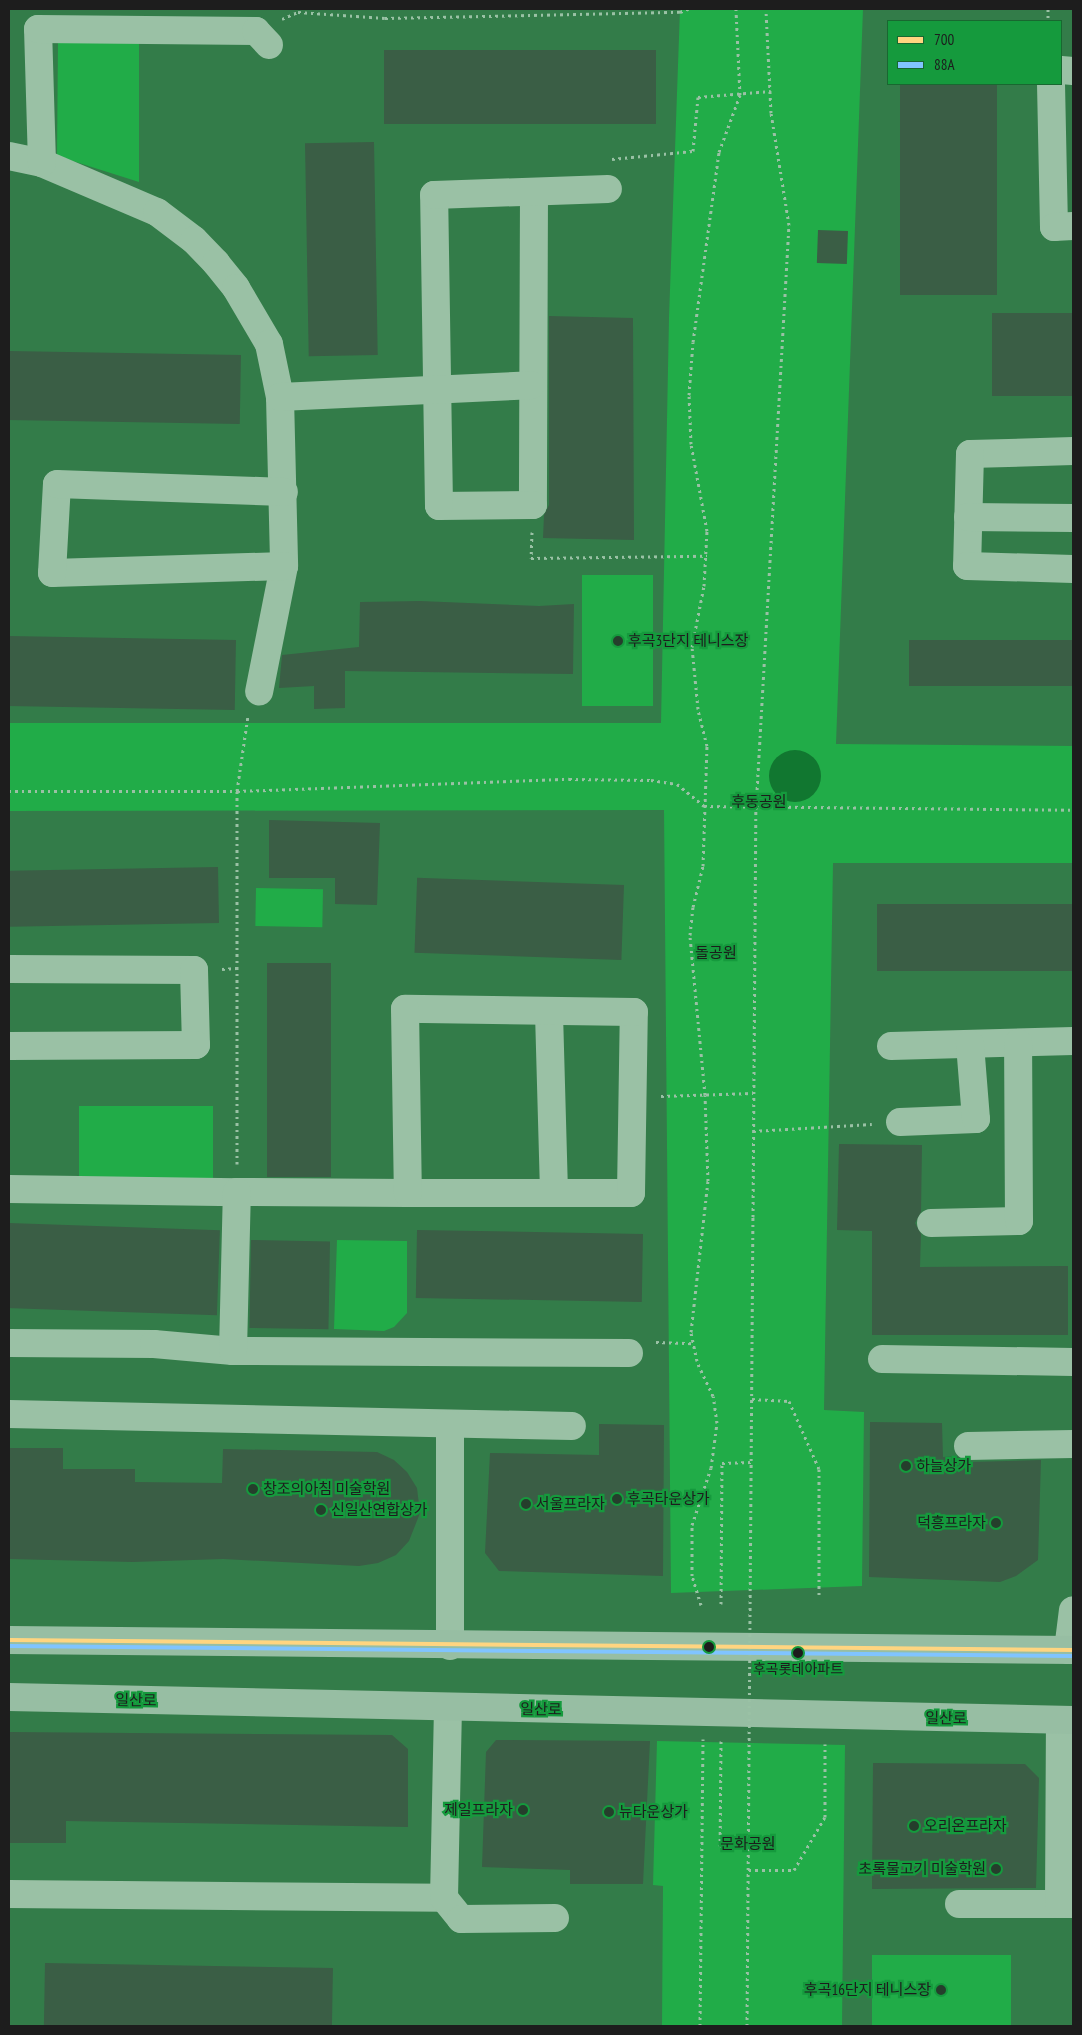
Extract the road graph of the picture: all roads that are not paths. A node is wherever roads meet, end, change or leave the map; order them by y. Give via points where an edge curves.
1 (263, 38) road end
2 (1051, 85) edge
3 (1063, 148) edge
4 (9, 156) edge
5 (42, 163) junction
6 (608, 189) road end
7 (534, 192) junction
8 (1073, 226) edge
9 (531, 385) junction
10 (438, 390) junction
11 (280, 397) junction
12 (1073, 451) edge
13 (284, 492) junction
14 (968, 517) junction
15 (1073, 518) edge
16 (284, 566) junction
17 (1073, 569) edge
18 (259, 692) road end
19 (9, 969) edge
20 (549, 1013) junction
21 (1073, 1041) edge
22 (1018, 1043) junction
23 (970, 1044) junction
24 (9, 1046) edge
25 (890, 1046) dead end
26 (900, 1122) road end
27 (9, 1189) edge
28 (236, 1192) junction
29 (408, 1193) junction
30 (554, 1193) junction
31 (931, 1223) dead end
32 (9, 1343) edge
33 (234, 1351) junction
34 (629, 1353) dead end
35 (882, 1359) dead end
36 (1073, 1362) edge
37 (9, 1414) edge
38 (450, 1424) junction
39 (572, 1426) dead end
40 (1073, 1444) edge
41 (968, 1446) dead end
42 (1073, 1610) edge
43 (9, 1640) edge
44 (450, 1646) junction
45 (1070, 1650) edge
46 (9, 1697) edge
47 (448, 1707) junction
48 (1067, 1720) edge
49 (9, 1894) edge
50 (444, 1898) junction
51 (959, 1904) dead end
52 (1066, 1904) edge
53 (555, 1918) dead end

1 - 5 street via 38,29
2 - 3 street
3 - 8 street via 1054,227
4 - 5 street
5 - 11 street via 157,212 194,240 236,288 253,314 268,344
6 - 7 street
7 - 9 street
7 - 10 street via 434,195
9 - 10 street
9 - 10 street via 533,505 439,506
10 - 11 street
11 - 13 street
12 - 14 street via 970,454
13 - 16 street
13 - 16 street via 57,484 52,574
14 - 15 street
14 - 17 street via 967,566
16 - 18 street
19 - 24 street via 194,970 196,1045
20 - 29 street via 405,1009
20 - 30 street
20 - 30 street via 634,1012 631,1193
21 - 22 street
22 - 23 street
22 - 31 street via 1020,1221
23 - 25 street
23 - 26 street via 976,1119
27 - 28 street
28 - 29 street
28 - 33 street
29 - 30 street
32 - 33 street via 154,1344
33 - 34 street
35 - 36 street
37 - 38 street
38 - 39 street
38 - 44 street
40 - 41 street
42 - 45 street
43 - 44 main road
44 - 45 main road
46 - 47 main road, 일산로
47 - 48 main road, 일산로
47 - 50 street
48 - 52 street
49 - 50 street
50 - 53 street via 461,1919
51 - 52 street

